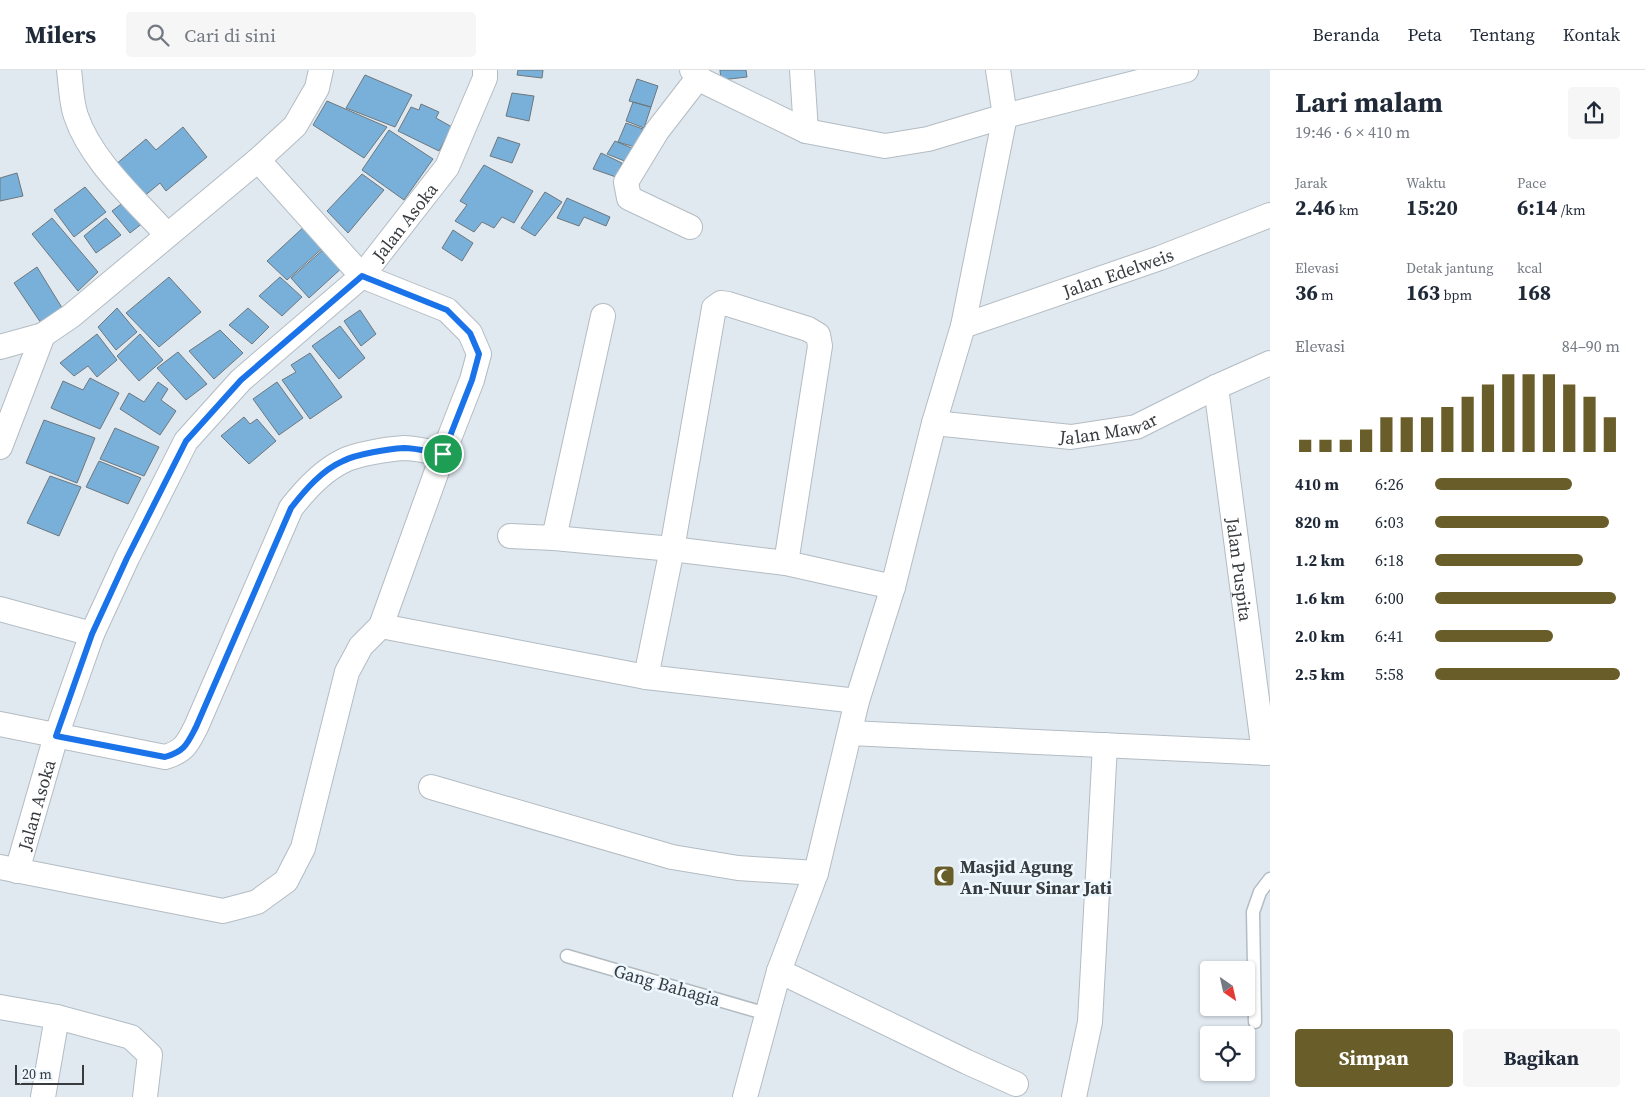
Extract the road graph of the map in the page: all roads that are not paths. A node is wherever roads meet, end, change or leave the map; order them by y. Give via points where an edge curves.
1 (69, 70) edge
2 (321, 70) edge
3 (485, 70) edge
4 (802, 70) edge
5 (998, 70) edge
6 (1186, 70) edge
7 (695, 74) edge
8 (1005, 116) junction
9 (806, 131) junction
10 (258, 160) junction
11 (1270, 215) edge
12 (690, 226) dead end
13 (167, 235) junction
14 (362, 276) junction
15 (603, 316) dead end
16 (963, 326) junction
17 (43, 335) junction
18 (0, 347) edge
19 (1270, 363) edge
20 (1216, 387) junction
21 (934, 423) junction
22 (0, 447) edge
23 (443, 454) junction
24 (510, 536) dead end
25 (554, 538) junction
26 (672, 549) junction
27 (786, 563) junction
28 (893, 587) junction
29 (0, 609) edge
30 (381, 626) junction
31 (92, 634) junction
32 (646, 677) junction
33 (856, 702) junction
34 (0, 724) edge
35 (850, 733) junction
36 (56, 736) junction
37 (1105, 745) junction
38 (1267, 753) edge
39 (431, 787) dead end
40 (9, 869) edge
41 (816, 873) junction
42 (1270, 879) edge
43 (567, 956) dead end
44 (779, 971) junction
45 (0, 1007) edge
46 (767, 1014) junction
47 (57, 1017) junction
48 (1255, 1022) dead end
49 (1016, 1084) dead end
50 (43, 1097) edge
51 (146, 1097) edge
52 (745, 1097) edge
53 (1074, 1097) edge

1 - 13 street via 75,114 88,142
2 - 10 street via 317,88 295,126
3 - 14 street, Jalan Asoka via 485,78 447,168
4 - 9 street
5 - 8 street
6 - 8 street
7 - 9 street
7 - 12 street via 626,182 629,198
8 - 9 street via 928,140 885,146
8 - 16 street
10 - 13 street
10 - 14 street
11 - 16 street, Jalan Edelweis via 1160,258
13 - 17 street via 71,316
14 - 23 street via 447,310 470,333 479,354
14 - 31 street, Jalan Asoka via 241,380 186,441
15 - 25 street
16 - 21 street
17 - 18 street
17 - 22 street
19 - 20 street, Jalan Mawar
20 - 21 street, Jalan Mawar via 1136,427 1071,437
20 - 38 street, Jalan Puspita
21 - 28 street
23 - 30 street
23 - 36 street via 405,448 343,460 302,494 291,508 196,727 187,744 177,753 165,757
24 - 25 street
25 - 26 street
26 - 27 street
26 - 27 street via 714,308 728,304 808,329 818,336 820,346
26 - 32 street
27 - 28 street
28 - 33 street
29 - 31 street
30 - 32 street
30 - 40 street via 361,646 347,672 304,848 286,881 257,902 224,911
31 - 36 street, Jalan Asoka
32 - 33 street
33 - 35 street
34 - 36 street
35 - 37 street
35 - 41 street
36 - 40 street, Jalan Asoka
37 - 38 street
37 - 53 street via 1090,1022
39 - 41 street via 672,857 738,868
41 - 44 street
42 - 48 lane via 1260,892 1253,912
43 - 46 lane, Gang Bahagia
44 - 46 street
44 - 49 street
45 - 47 street
46 - 52 street
47 - 50 street
47 - 51 street via 131,1037 150,1055

